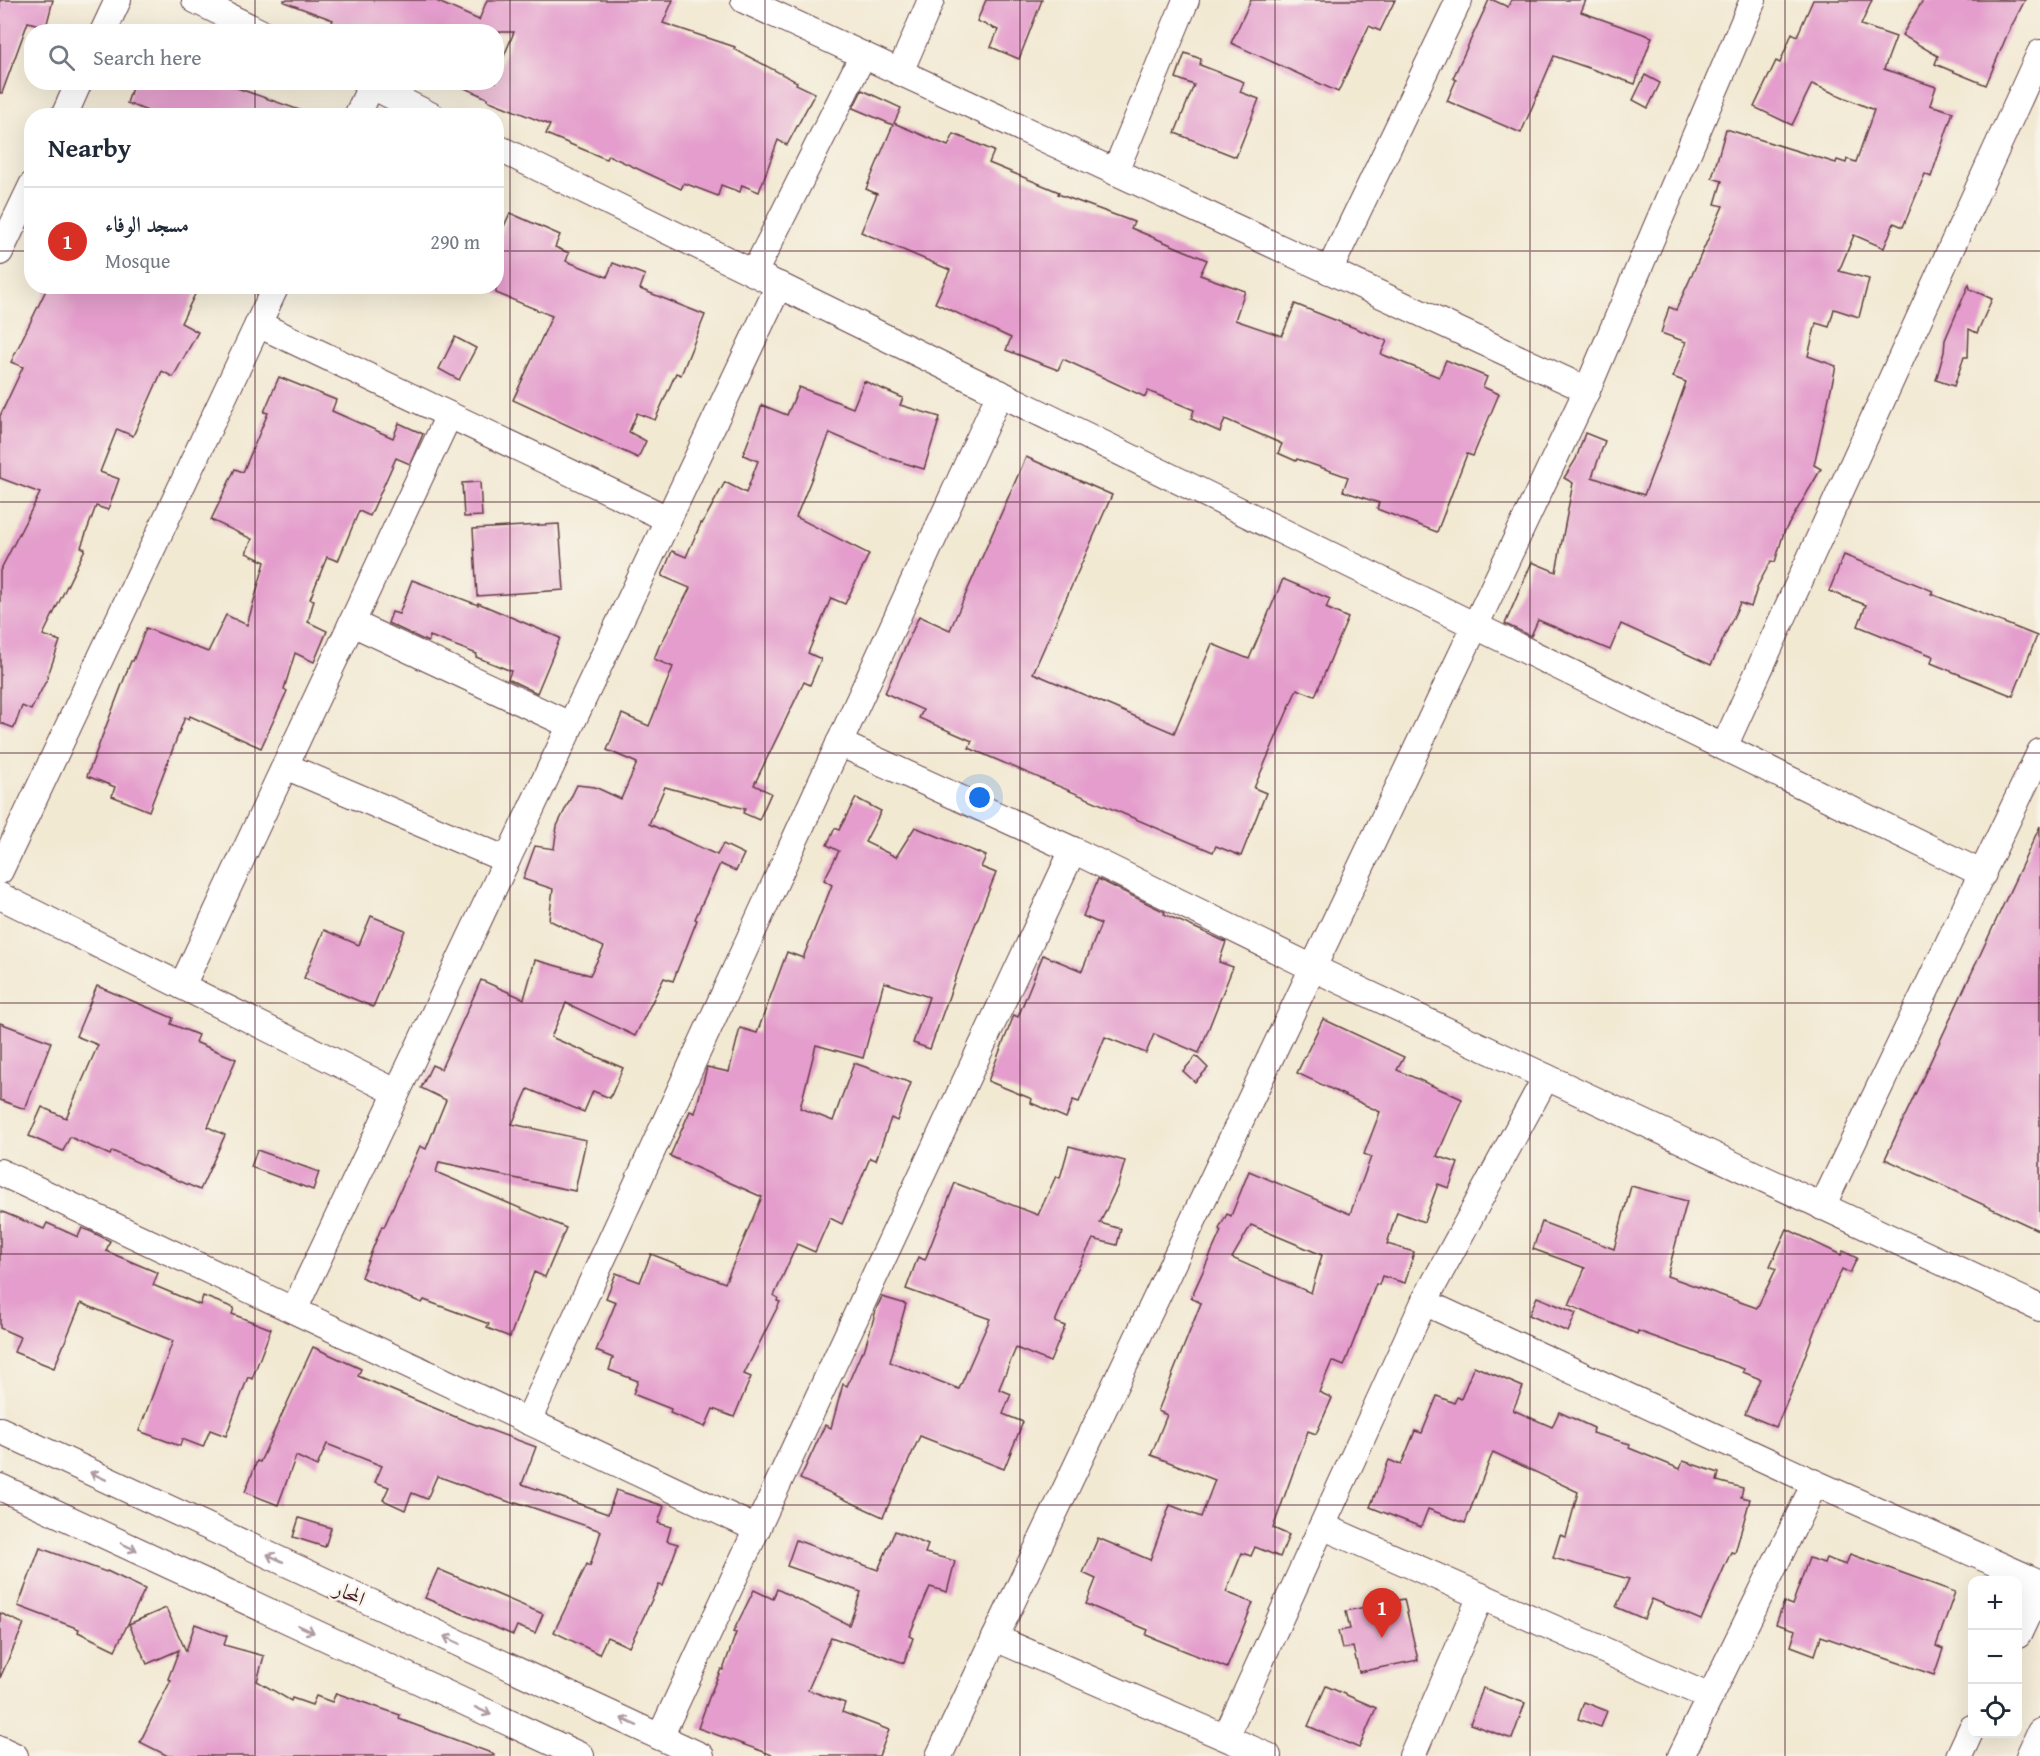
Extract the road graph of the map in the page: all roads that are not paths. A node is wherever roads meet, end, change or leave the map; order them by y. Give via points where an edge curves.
1 (118, 0) edge
2 (195, 0) edge
3 (931, 0) edge
4 (1186, 0) edge
5 (1459, 0) edge
6 (1753, 0) edge
7 (752, 2) edge
8 (107, 24) edge
9 (244, 24) edge
10 (2040, 53) edge
11 (863, 55) junction
12 (900, 72) junction
13 (75, 90) edge
14 (365, 90) edge
15 (379, 90) edge
16 (68, 108) edge
17 (360, 108) edge
18 (416, 108) edge
19 (504, 151) edge
20 (1115, 172) junction
21 (24, 202) edge
22 (0, 252) edge
23 (1329, 271) junction
24 (754, 273) junction
25 (778, 285) junction
26 (272, 294) edge
27 (258, 324) junction
28 (1587, 390) junction
29 (1000, 393) junction
30 (449, 415) junction
31 (668, 519) junction
32 (352, 623) junction
33 (1475, 625) junction
34 (570, 725) junction
35 (839, 743) junction
36 (1724, 747) junction
37 (2040, 752) edge
38 (285, 766) junction
39 (1073, 850) junction
40 (507, 860) junction
41 (0, 871) edge
42 (1983, 874) junction
43 (0, 896) edge
44 (1313, 968) junction
45 (182, 986) junction
46 (1546, 1077) junction
47 (396, 1092) junction
48 (0, 1172) edge
49 (1822, 1207) junction
50 (1424, 1302) junction
51 (2040, 1308) edge
52 (294, 1310) junction
53 (528, 1421) junction
54 (0, 1430) edge
55 (1815, 1483) junction
56 (0, 1487) edge
57 (1322, 1526) junction
58 (757, 1529) junction
59 (2040, 1582) edge
60 (2040, 1588) edge
61 (1481, 1596) junction
62 (2020, 1630) edge
63 (995, 1638) junction
64 (1710, 1697) junction
65 (2040, 1732) edge
66 (660, 1737) junction
67 (1226, 1737) junction
68 (1968, 1737) edge
69 (0, 1749) edge
70 (15, 1756) edge
71 (581, 1756) edge
72 (701, 1756) edge
73 (939, 1756) edge
74 (1268, 1756) edge
75 (1412, 1756) edge
76 (1681, 1756) edge
77 (1959, 1756) edge
78 (2029, 1756) edge

1 - 8 street
2 - 9 street
3 - 12 street
4 - 20 street
5 - 23 street
6 - 28 street
7 - 11 street
10 - 36 street
11 - 12 street
11 - 24 street
12 - 20 street
13 - 16 street
14 - 17 street
15 - 18 street
19 - 24 street
20 - 23 street
21 - 22 street
23 - 28 street
24 - 25 street
25 - 29 street
25 - 31 street
26 - 27 street
27 - 30 street
27 - 41 street
28 - 33 street
29 - 33 street
29 - 35 street
30 - 31 street
30 - 32 street
31 - 34 street
32 - 34 street
32 - 38 street
33 - 36 street
33 - 44 street
34 - 40 street
35 - 39 street
35 - 53 street
36 - 42 street
37 - 42 street
38 - 40 street
38 - 45 street
39 - 44 street
39 - 58 street
40 - 47 street
42 - 49 street
43 - 45 street
44 - 46 street
44 - 63 street
45 - 47 street
46 - 49 street
46 - 50 street
47 - 52 street
48 - 52 street
49 - 51 street
50 - 55 street
50 - 57 street
52 - 53 street
53 - 58 street
66 -> 54 street, المحار
55 - 59 street
55 - 64 street
56 -> 71 street
57 - 61 street
57 - 67 street
58 - 66 street
60 - 62 street
61 - 64 street
61 - 75 street
63 - 67 street
63 - 73 street
64 - 76 street
65 - 78 street
66 - 72 street, المحار
67 - 74 street
68 - 77 street
69 - 70 street

